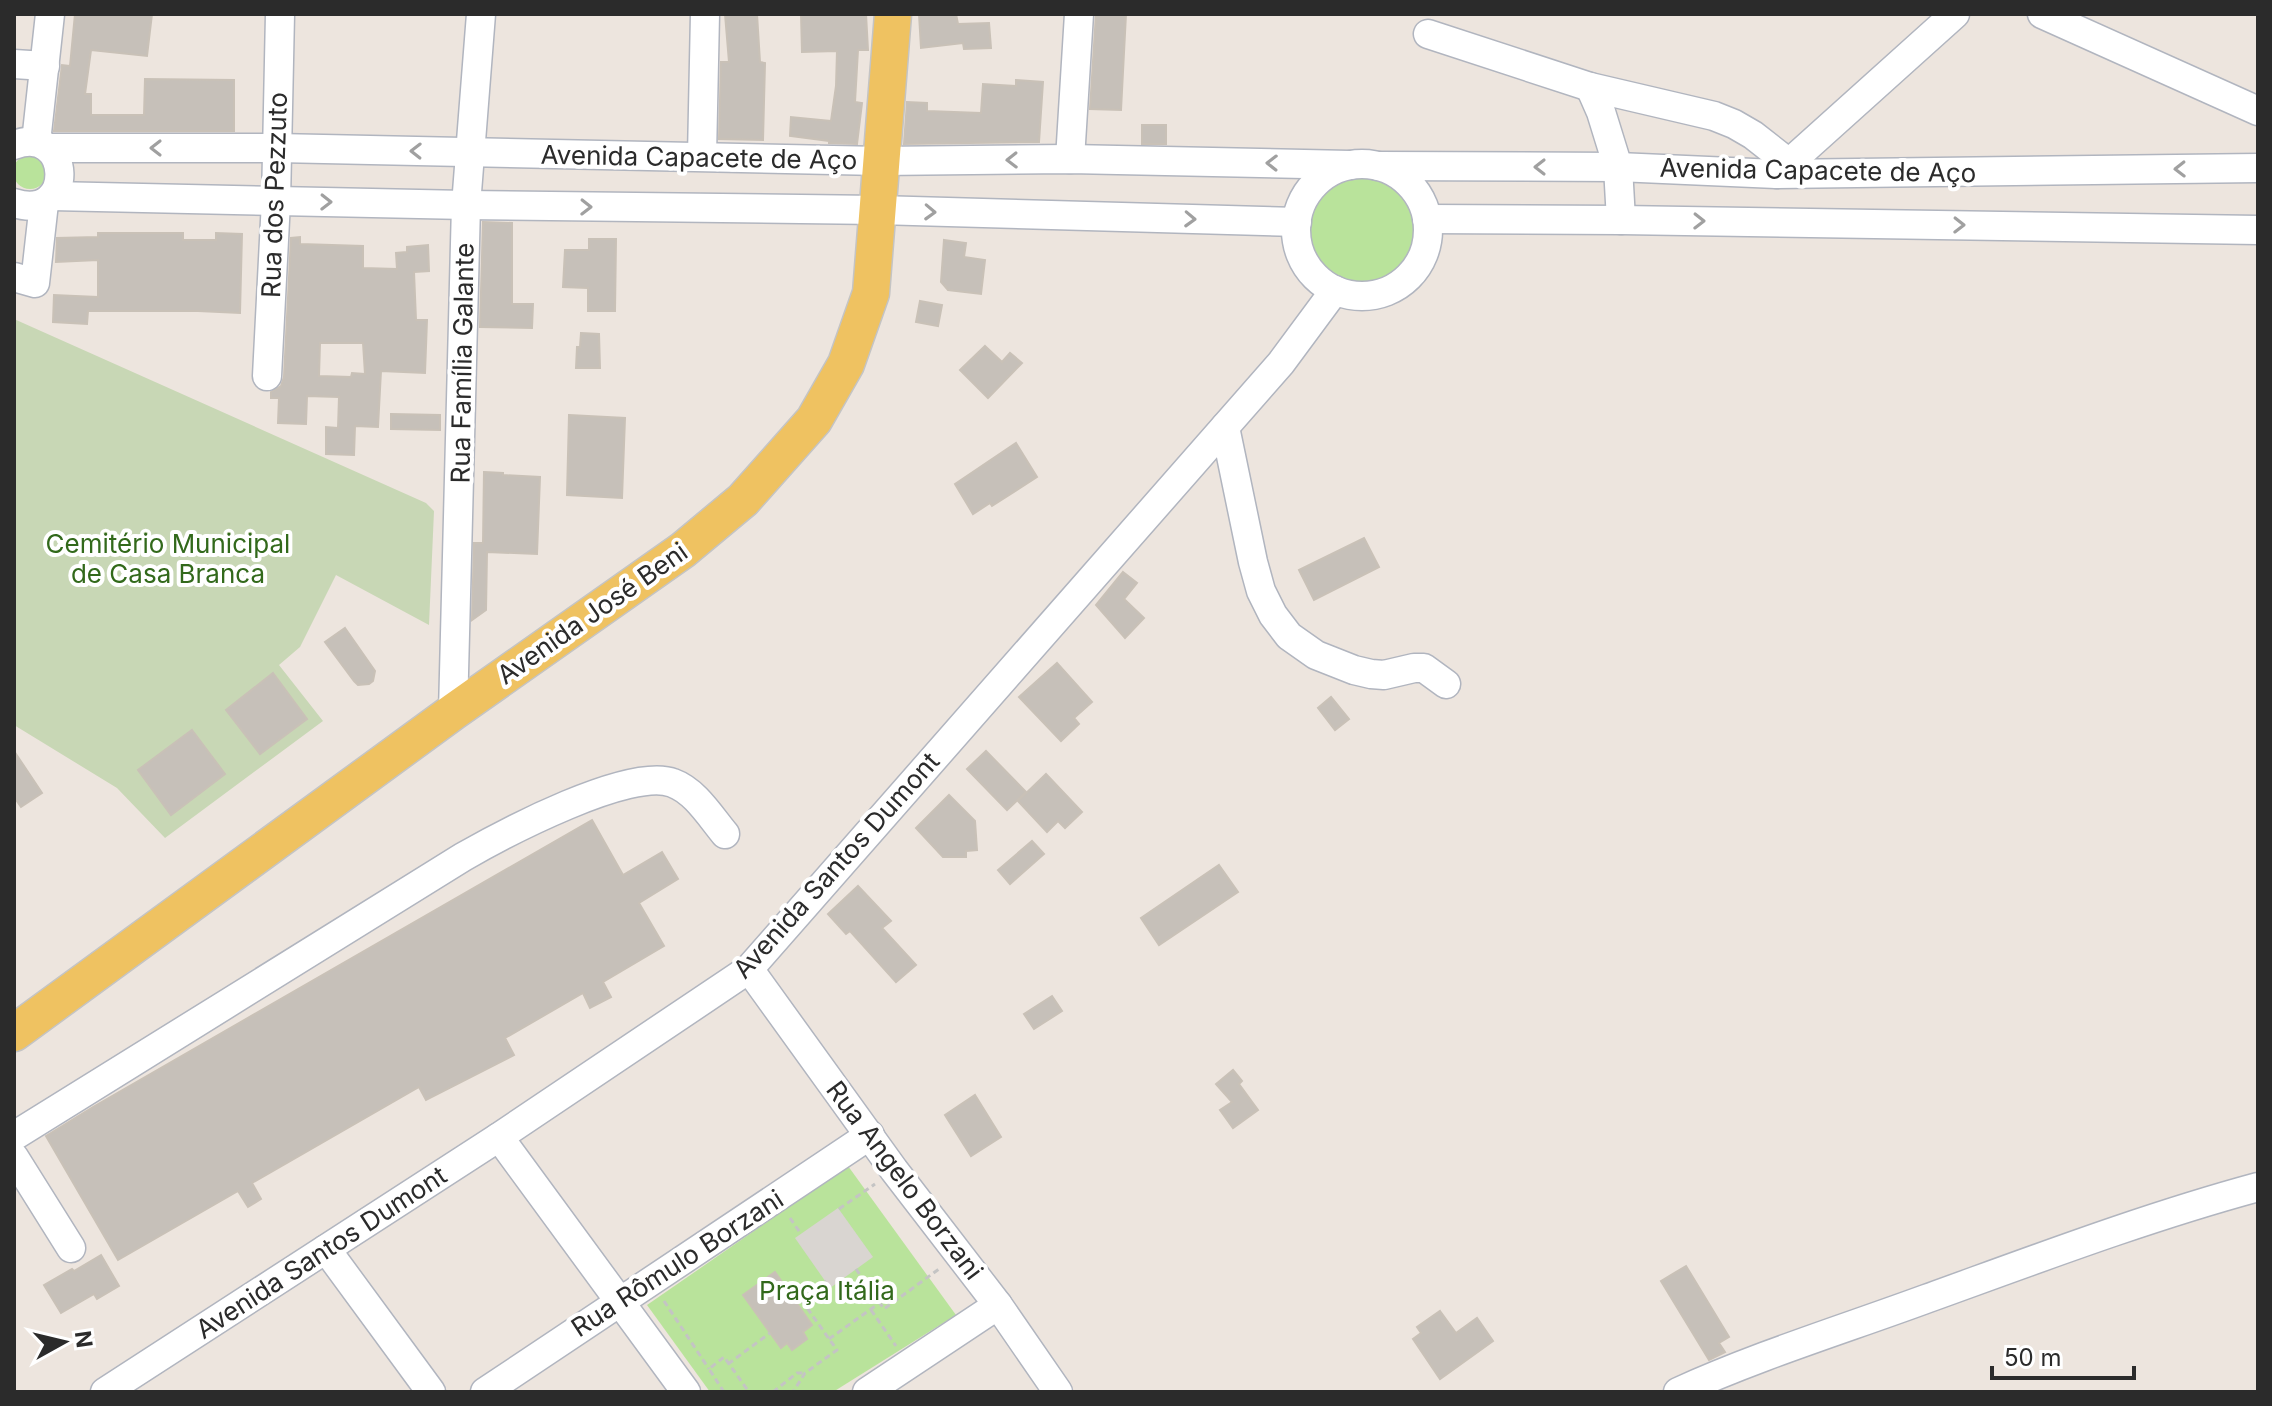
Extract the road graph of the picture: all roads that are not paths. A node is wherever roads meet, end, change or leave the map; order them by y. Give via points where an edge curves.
1 (50, 14) edge
2 (280, 14) edge
3 (481, 14) edge
4 (705, 14) edge
5 (893, 14) edge
6 (1079, 14) edge
7 (1955, 14) edge
8 (2042, 14) edge
9 (1428, 34) dead end
10 (14, 64) edge
11 (45, 66) junction
12 (1590, 87) junction
13 (2258, 111) edge
14 (33, 145) edge
15 (277, 148) junction
16 (470, 152) junction
17 (702, 156) junction
18 (1070, 159) junction
19 (880, 161) junction
20 (1364, 165) junction
21 (1618, 167) junction
22 (2258, 168) edge
23 (1783, 169) junction
24 (48, 199) junction
25 (276, 201) junction
26 (14, 203) edge
27 (466, 205) junction
28 (878, 210) junction
29 (1427, 219) junction
30 (1621, 220) junction
31 (1297, 222) junction
32 (2258, 230) edge
33 (14, 277) edge
34 (1335, 290) junction
35 (267, 376) dead end
36 (1225, 427) junction
37 (1446, 684) dead end
38 (453, 712) junction
39 (725, 834) dead end
40 (749, 969) junction
41 (14, 1033) edge
42 (870, 1135) junction
43 (14, 1136) edge
44 (499, 1137) junction
45 (14, 1157) edge
46 (2258, 1187) edge
47 (71, 1248) dead end
48 (326, 1249) junction
49 (618, 1301) junction
50 (998, 1305) junction
51 (105, 1392) edge
52 (431, 1392) edge
53 (485, 1392) edge
54 (686, 1392) edge
55 (867, 1392) edge
56 (1058, 1392) edge
57 (1678, 1392) edge

1 - 11 street
2 - 15 street, Rua dos Pezzuto
3 - 16 street, Rua Família Galante
4 - 17 street
5 - 19 main road, Avenida José Beni
6 - 18 street
7 - 23 street
8 - 13 street
9 - 12 street
10 - 11 street
11 - 14 street
12 - 21 street
12 - 23 street via 1734,124 1753,135
15 -> 14 street, Avenida Capacete de Aço
14 - 24 street via 55,156 59,166 58,187
16 -> 15 street, Avenida Capacete de Aço
15 - 25 street, Rua dos Pezzuto
16 - 17 street, Avenida Capacete de Aço
16 - 27 street, Rua Família Galante
17 - 19 street, Avenida Capacete de Aço
18 -> 19 street, Avenida Capacete de Aço
20 -> 18 street, Avenida Capacete de Aço
19 - 28 main road, Avenida José Beni
21 -> 20 street, Avenida Capacete de Aço
20 - 29 street via 1396,173 1411,185
20 - 31 street via 1331,172 1314,184
21 - 23 street, Avenida Capacete de Aço
21 - 30 street
22 -> 23 street, Avenida Capacete de Aço
24 - 25 street, Avenida Capacete de Aço
24 - 26 street, Avenida Capacete de Aço via 24,206
24 - 33 street via 35,283
25 -> 27 street, Avenida Capacete de Aço
25 - 35 street, Rua dos Pezzuto
27 -> 28 street, Avenida Capacete de Aço
27 - 38 street, Rua Família Galante
28 -> 31 street, Avenida Capacete de Aço
28 - 38 main road, Avenida José Beni via 871,293 846,364 814,420 743,500 683,550
29 - 30 street, Avenida Capacete de Aço
29 - 34 street via 1428,239 1410,276 1375,295
30 -> 32 street, Avenida Capacete de Aço
31 - 34 street via 1304,262
34 - 36 street, Avenida Santos Dumont
36 - 37 street via 1261,591 1289,636 1316,655 1354,670 1384,675 1424,668
36 - 40 street, Avenida Santos Dumont
38 - 41 main road, Avenida José Beni
39 - 43 street via 690,792 671,781 621,784 585,798 463,857
40 - 42 street, Rua Angelo Borzani
40 - 44 street, Avenida Santos Dumont
42 - 49 street, Rua Rômulo Borzani
42 - 50 street, Rua Angelo Borzani
44 - 48 street, Avenida Santos Dumont
44 - 49 street
45 - 47 street
46 - 57 street via 2179,1208
48 - 51 street, Avenida Santos Dumont
48 - 52 street
49 - 53 street, Rua Rômulo Borzani
49 - 54 street
50 - 55 street
50 - 56 street, Rua Angelo Borzani

